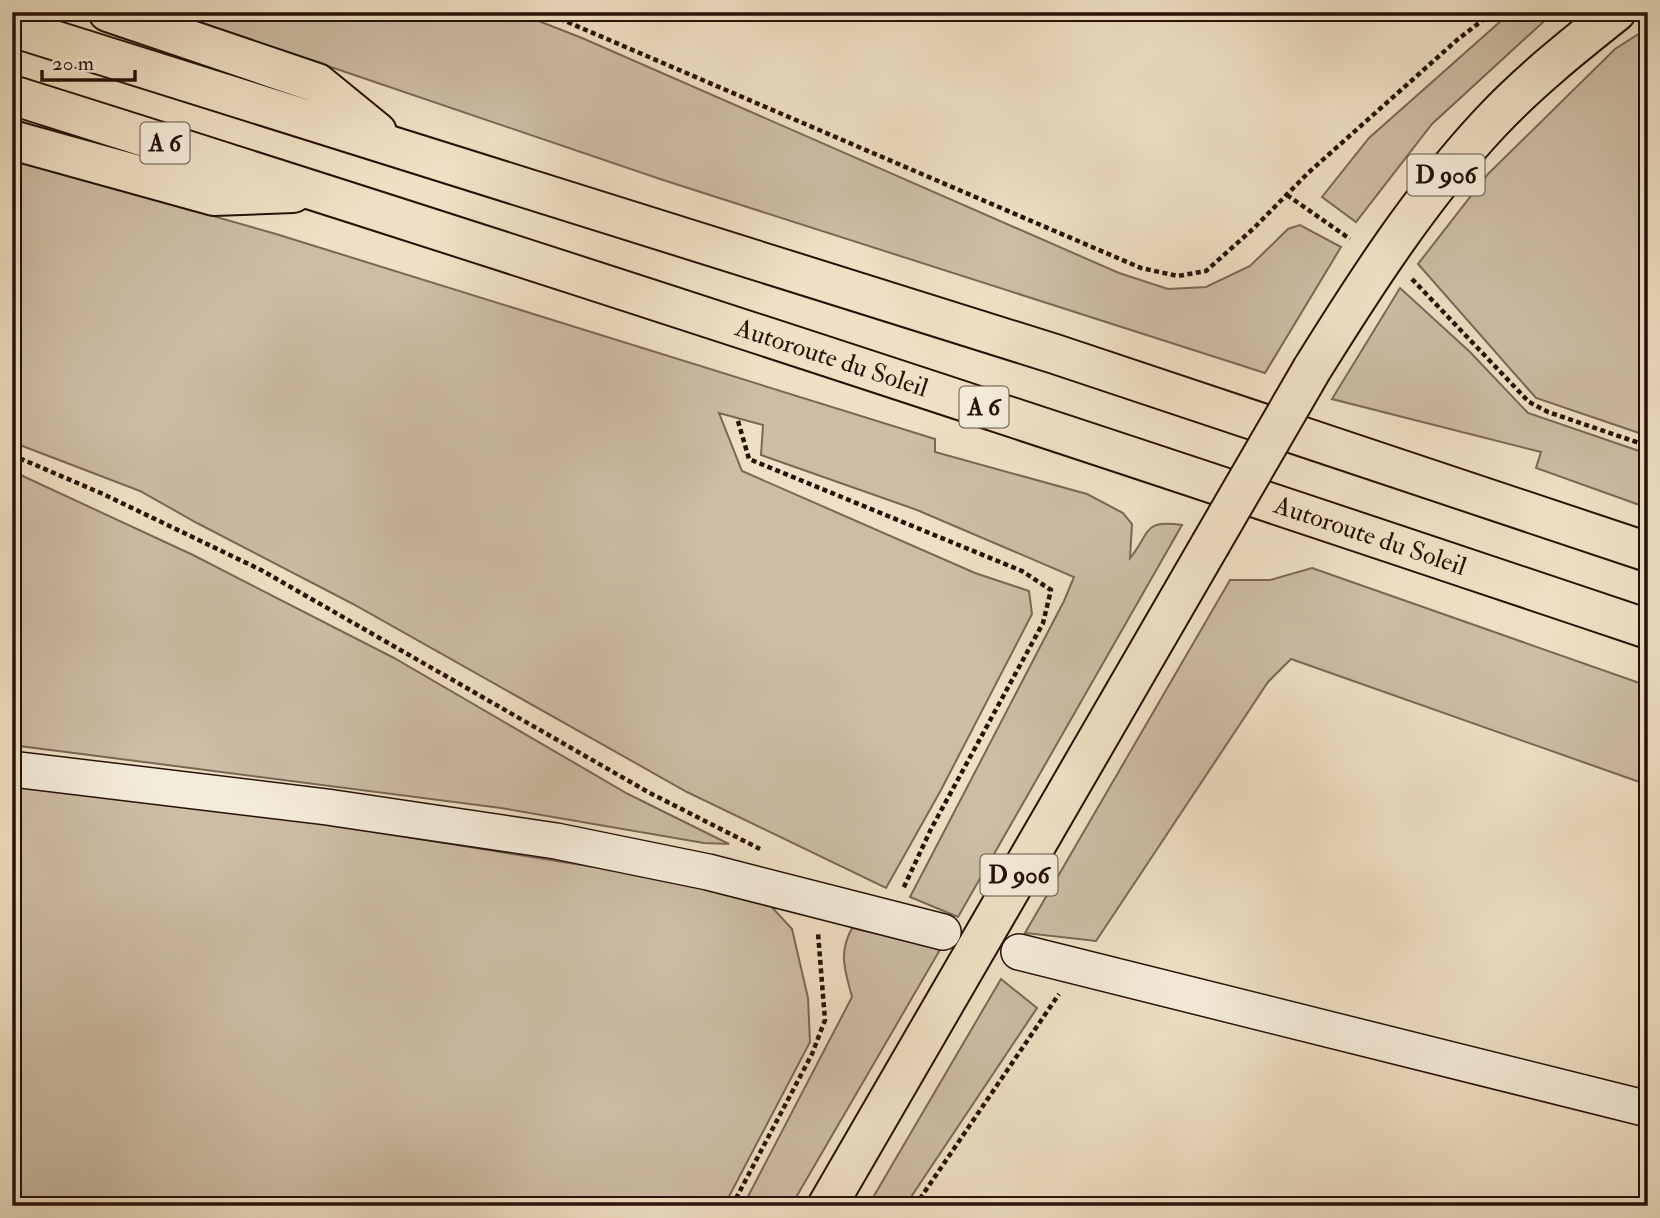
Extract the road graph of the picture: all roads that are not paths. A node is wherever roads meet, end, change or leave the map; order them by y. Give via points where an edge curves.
1 (108, 12) edge
2 (1616, 12) edge
3 (12, 27) edge
4 (12, 95) edge
5 (12, 140) edge
6 (391, 145) junction
7 (318, 191) junction
8 (1648, 552) edge
9 (1648, 629) edge
10 (12, 769) edge
11 (943, 932) dead end
12 (1019, 952) dead end
13 (1648, 1109) edge
14 (827, 1206) edge

1 - 6 main road via 317,83
2 - 14 main road, D 906, bridge via 1559,57 1489,124 1422,204 1359,293
3 - 6 main road, A 6
4 - 7 main road, Autoroute du Soleil / A 6
5 - 7 main road via 214,196
6 - 8 main road, A 6 via 1055,354
7 - 9 main road, Autoroute du Soleil / A 6 via 1037,424
10 - 11 street via 327,807 556,841 708,872
12 - 13 street

